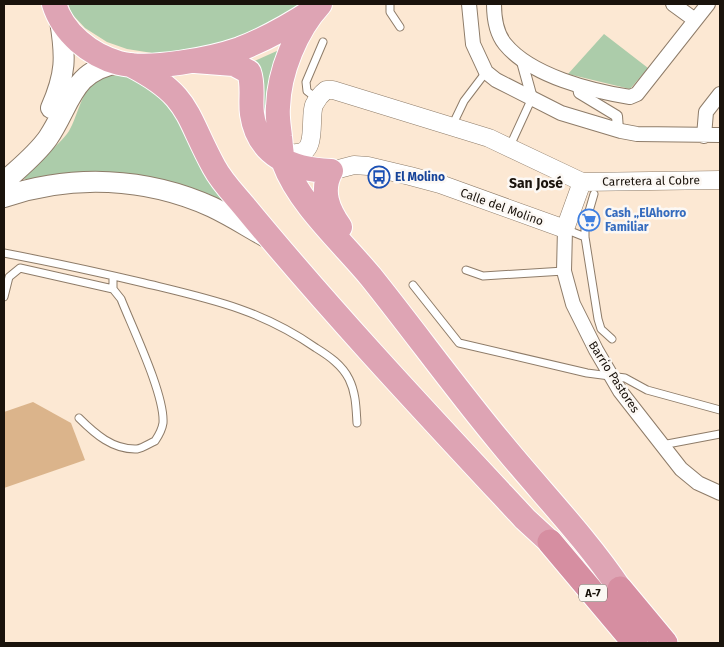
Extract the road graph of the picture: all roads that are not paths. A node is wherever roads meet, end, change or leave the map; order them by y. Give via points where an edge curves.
1 (390, 4) edge
2 (469, 4) edge
3 (494, 4) edge
4 (673, 4) edge
5 (708, 4) edge
6 (317, 7) edge
7 (55, 9) edge
8 (695, 20) junction
9 (400, 27) dead end
10 (323, 42) dead end
11 (521, 57) junction
12 (195, 61) junction
13 (125, 64) junction
14 (486, 72) junction
15 (578, 87) junction
16 (720, 94) edge
17 (532, 98) junction
18 (318, 99) junction
19 (452, 127) junction
20 (618, 130) junction
21 (704, 136) junction
22 (720, 136) edge
23 (509, 148) junction
24 (282, 153) junction
25 (4, 171) edge
26 (331, 171) junction
27 (720, 180) edge
28 (4, 182) edge
29 (588, 188) junction
30 (4, 197) edge
31 (565, 229) junction
32 (585, 237) junction
33 (276, 242) junction
34 (4, 253) edge
35 (466, 270) dead end
36 (564, 271) junction
37 (113, 276) junction
38 (371, 278) junction
39 (413, 285) dead end
40 (113, 289) junction
41 (4, 297) edge
42 (612, 339) dead end
43 (612, 378) junction
44 (720, 410) edge
45 (79, 418) dead end
46 (357, 423) dead end
47 (720, 434) edge
48 (662, 444) junction
49 (720, 493) edge
50 (550, 542) joint
51 (620, 589) joint
52 (635, 643) edge
53 (665, 643) edge

1 - 9 lane via 390,12
2 - 14 street via 473,44
3 - 11 street via 499,34 504,43
4 - 8 street
5 - 8 street
6 - 12 highway via 281,31 242,48
6 - 24 highway via 302,30 281,84 278,109
7 - 13 highway via 74,37 91,50
7 - 25 main road via 66,62 60,88 49,114 28,146
8 - 15 street via 635,96
10 - 18 lane via 306,82 310,95
11 - 15 street
11 - 17 street
12 - 13 highway
12 - 24 highway via 234,64 249,72 256,133 269,152
13 - 28 main road via 103,65 87,74 79,82 47,139 28,162
13 - 33 highway via 164,84 184,104 223,181
14 - 17 street
14 - 19 lane via 464,101
15 - 20 street via 579,93 617,116
16 - 21 street via 706,112
17 - 20 street via 561,113
17 - 23 lane
18 - 19 street via 326,90 334,90
18 - 24 street via 313,107 310,143 302,153
19 - 23 street
20 - 21 street via 637,134
21 - 22 street
23 - 29 street
24 - 26 highway via 313,170
24 - 38 highway via 314,210
26 - 31 street, Calle del Molino via 344,166 361,166 410,176
26 - 38 highway via 325,186 331,214
27 - 29 street, Carretera al Cobre
29 - 31 street
29 - 32 lane
30 - 33 main road via 64,182 118,182 182,196 212,207
31 - 32 lane
31 - 36 street, Barrio Pastores
32 - 42 lane via 598,319 601,329
33 - 50 highway via 382,366
34 - 37 lane
35 - 36 lane via 483,276
36 - 43 street, Barrio Pastores via 584,330
37 - 40 lane
37 - 46 lane via 253,312 298,336 334,360 348,378 356,400
38 - 51 highway via 438,367 598,558
39 - 43 lane via 459,343
40 - 41 lane via 20,268 9,277
40 - 45 lane via 121,299 152,377 162,424 155,441 138,449 116,446 95,435
43 - 44 lane via 625,378 648,390
43 - 48 street, Barrio Pastores
47 - 48 lane
48 - 49 street, Barrio Pastores via 689,476
50 - 52 highway, A-7
51 - 53 highway, A-7

